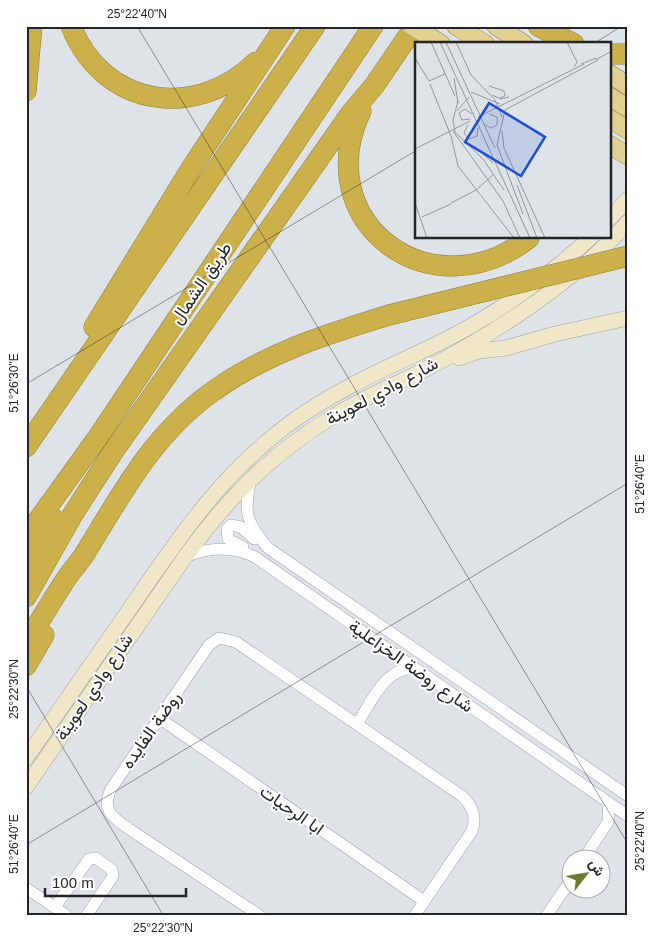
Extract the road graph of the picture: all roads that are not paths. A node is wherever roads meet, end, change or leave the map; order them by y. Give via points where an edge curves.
1 (32, 26) edge
2 (71, 26) edge
3 (285, 26) edge
4 (315, 26) edge
5 (373, 26) edge
6 (456, 26) edge
7 (496, 26) edge
8 (538, 26) edge
9 (482, 42) edge
10 (521, 42) edge
11 (561, 42) edge
12 (570, 42) edge
13 (415, 43) edge
14 (270, 49) junction
15 (612, 54) edge
16 (628, 54) edge
17 (612, 75) edge
18 (374, 86) junction
19 (628, 86) edge
20 (26, 91) edge
21 (612, 98) edge
22 (628, 108) edge
23 (612, 120) edge
24 (628, 130) edge
25 (612, 146) edge
26 (628, 156) edge
27 (628, 199) edge
28 (612, 216) edge
29 (628, 222) edge
30 (612, 237) edge
31 (526, 239) edge
32 (589, 239) edge
33 (610, 239) edge
34 (628, 256) edge
35 (628, 318) edge
36 (417, 373) junction
37 (55, 405) junction
38 (26, 447) edge
39 (82, 458) junction
40 (252, 476) junction
41 (26, 537) edge
42 (268, 548) junction
43 (83, 556) junction
44 (184, 557) junction
45 (263, 562) junction
46 (26, 564) edge
47 (26, 597) edge
48 (26, 644) edge
49 (385, 648) junction
50 (26, 666) edge
51 (416, 669) junction
52 (388, 678) junction
53 (159, 718) junction
54 (357, 724) junction
55 (26, 758) edge
56 (26, 787) edge
57 (628, 796) edge
58 (609, 803) junction
59 (628, 817) edge
60 (591, 848) edge
61 (597, 848) edge
62 (26, 888) edge
63 (562, 893) edge
64 (26, 894) edge
65 (565, 898) edge
66 (424, 901) junction
67 (55, 911) edge
68 (66, 915) edge
69 (87, 915) edge
70 (260, 915) edge
71 (415, 915) edge
72 (547, 915) edge
73 (554, 915) edge

1 - 20 highway
2 - 14 highway via 84,52 100,70 127,89 155,97 182,99 208,93 250,68
3 - 14 highway
4 - 37 highway
5 - 39 highway, طريق الشمال
6 - 9 main road
7 - 10 main road
8 - 11 main road
8 - 12 highway
13 - 18 highway
14 - 37 highway via 192,167 92,330
15 - 16 highway
17 - 19 main road
18 - 31 highway via 353,130 348,158 352,190 373,230 386,243 410,258 454,267 494,259
18 - 47 highway via 351,112 113,452
21 - 22 main road
23 - 24 main road
25 - 26 main road
27 - 28 main road
29 - 30 main road, شارع وادي لعوينة
32 - 55 main road, شارع وادي لعوينة via 503,306 446,339 325,399 270,438 240,466 177,538
33 - 36 main road, شارع وادي لعوينة via 531,306
34 - 43 highway, bridge via 332,332 261,362 212,392 169,430 147,454
35 - 36 main road via 506,348 476,352
36 - 40 main road, شارع وادي لعوينة via 354,403 284,450
37 - 38 highway
39 - 41 highway, طريق الشمال
39 - 46 highway via 58,511
40 - 42 street, شارع روضة الخزاعلية via 246,502 247,516 252,529
40 - 44 main road, شارع وادي لعوينة
42 - 45 street via 237,525 227,529 228,539
42 - 57 street, شارع روضة الخزاعلية
43 - 48 highway
43 - 50 highway
44 - 45 street, شارع روضة الخزاعلية via 229,548
44 - 56 main road, شارع وادي لعوينة
45 - 49 street, شارع روضة الخزاعلية
49 - 51 street, شارع روضة الخزاعلية
49 - 52 street via 390,660
51 - 52 street via 399,670
51 - 58 street, شارع روضة الخزاعلية
52 - 54 street
53 - 54 street, روضة الفايده via 209,645 214,640 225,638 236,642
53 - 66 street, ابا الرحيات
53 - 70 street, روضة الفايده via 111,789 106,809 128,829
54 - 66 street, روضة الفايده via 462,796 473,811 472,831
58 - 59 street, شارع روضة الخزاعلية
58 - 60 street via 608,822
59 - 61 street via 611,826
62 - 67 street
63 - 72 street
64 - 67 street
65 - 73 street
66 - 71 street, روضة الفايده
67 - 68 street
67 - 69 street via 89,859 96,858 112,870 113,876

